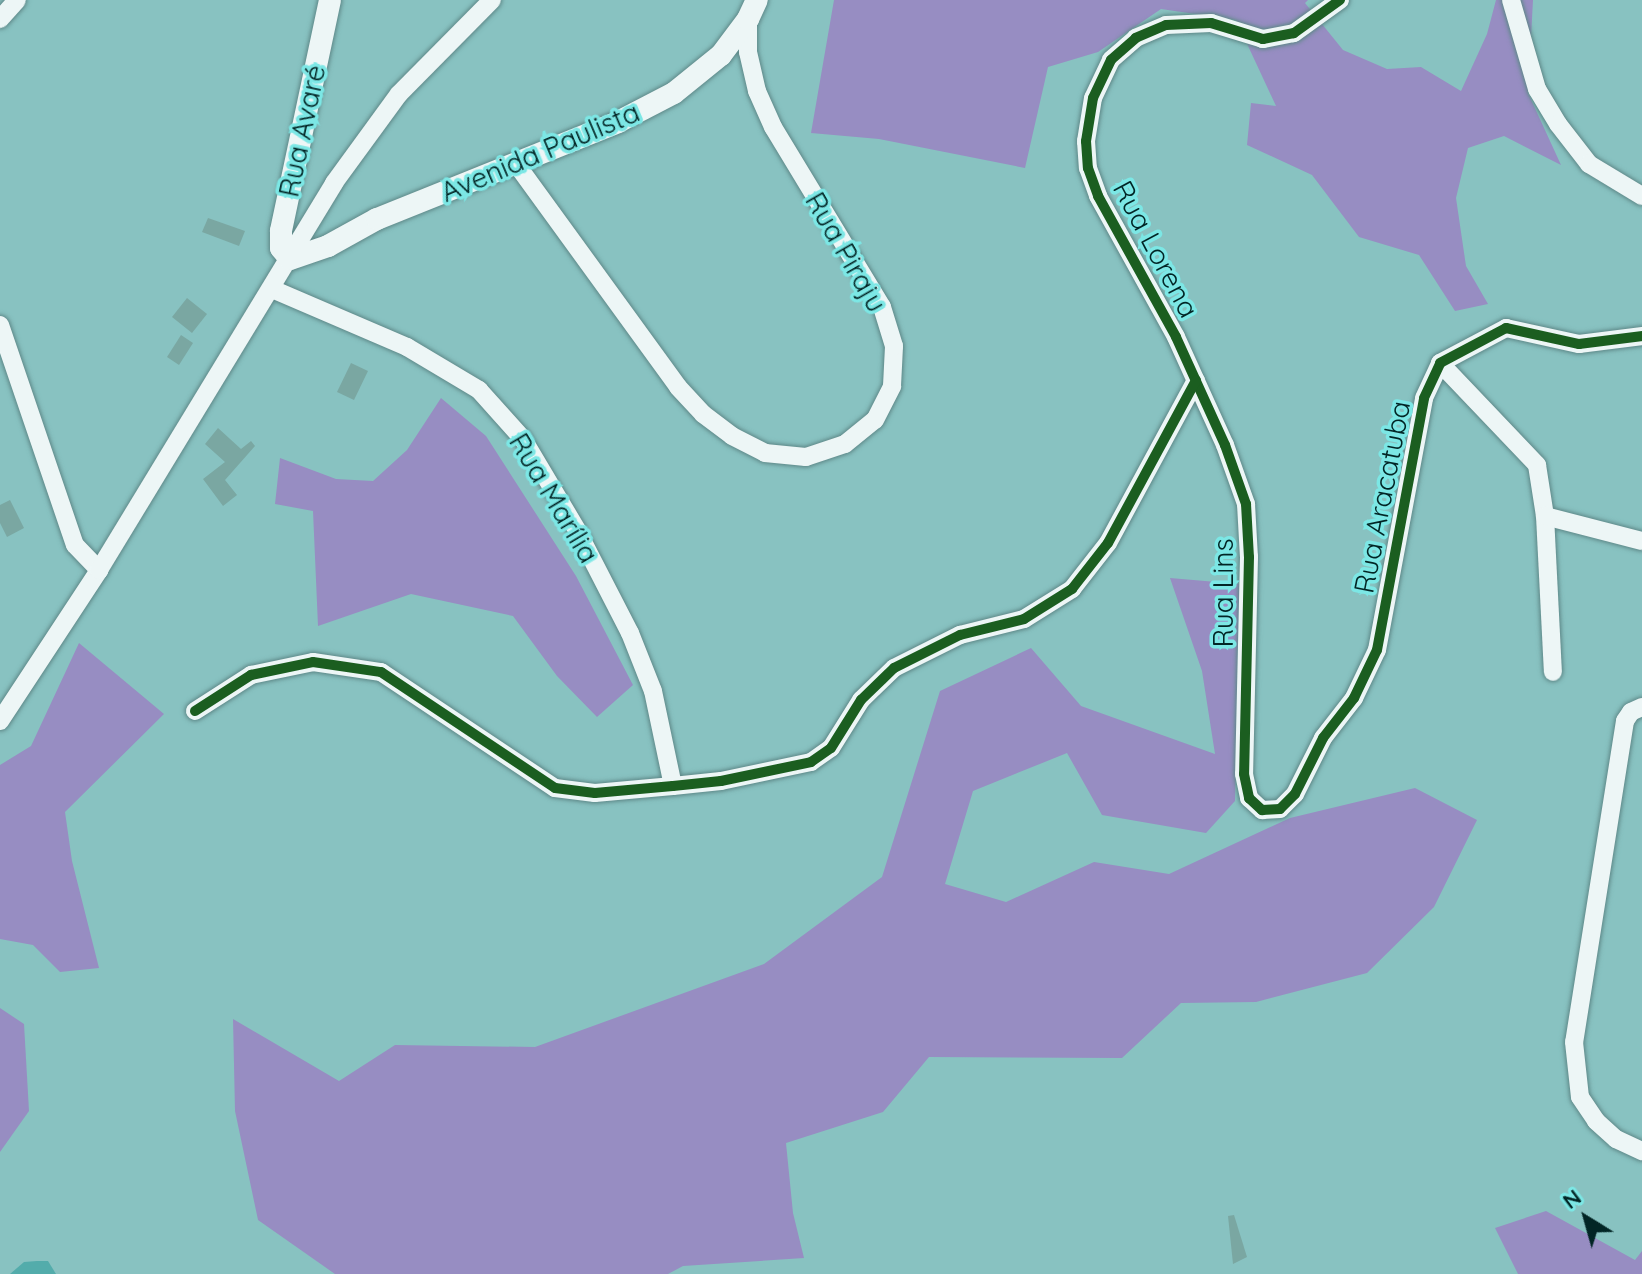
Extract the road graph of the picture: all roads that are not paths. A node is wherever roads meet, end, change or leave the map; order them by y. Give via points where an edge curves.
1 (17, 0) edge
2 (330, 0) edge
3 (492, 0) edge
4 (1340, 0) edge
5 (1511, 0) edge
6 (753, 10) edge
7 (0, 19) edge
8 (517, 165) junction
9 (1642, 196) edge
10 (290, 259) junction
11 (272, 289) junction
12 (0, 325) edge
13 (1642, 336) edge
14 (1440, 363) junction
15 (1196, 380) junction
16 (1545, 516) junction
17 (1642, 541) edge
18 (99, 570) junction
19 (1553, 672) dead end
20 (1642, 707) edge
21 (195, 711) dead end
22 (0, 721) edge
23 (673, 786) junction
24 (1262, 810) joint
25 (1642, 1151) edge

1 - 7 street
2 - 10 street, Rua Avaré via 281,231 281,248
3 - 10 street via 399,94 334,183
4 - 15 street, Rua Lorena via 1294,33 1263,39 1211,23 1166,25 1136,38 1111,60 1093,98 1086,141 1098,196
5 - 9 street via 1537,89 1558,124 1589,164
6 - 8 street, Avenida Paulista via 721,55 674,93
6 - 8 street, Rua Piraju via 748,52 767,115 882,307 894,346 892,386 875,420 845,444 806,457 765,453 703,414
8 - 10 street, Avenida Paulista
10 - 11 street
11 - 18 street
11 - 23 street, Rua Marília via 407,347 479,390 523,439 630,633 653,691
12 - 18 street via 75,545
13 - 14 street via 1579,344 1506,328
14 - 16 street via 1537,465
14 - 24 street, Rua Aracatuba via 1424,398 1377,650 1295,794 1280,809
15 - 23 street via 1108,543 1072,589 1024,619 960,635 894,668 861,700 831,748 811,762
15 - 24 street, Rua Lins via 1246,504 1244,774 1249,798
16 - 17 street
16 - 19 street
18 - 22 street
20 - 25 street via 1625,721 1574,1042 1574,1070 1580,1097 1596,1121 1616,1139
21 - 23 street via 251,675 313,662 381,672 555,788 595,793

